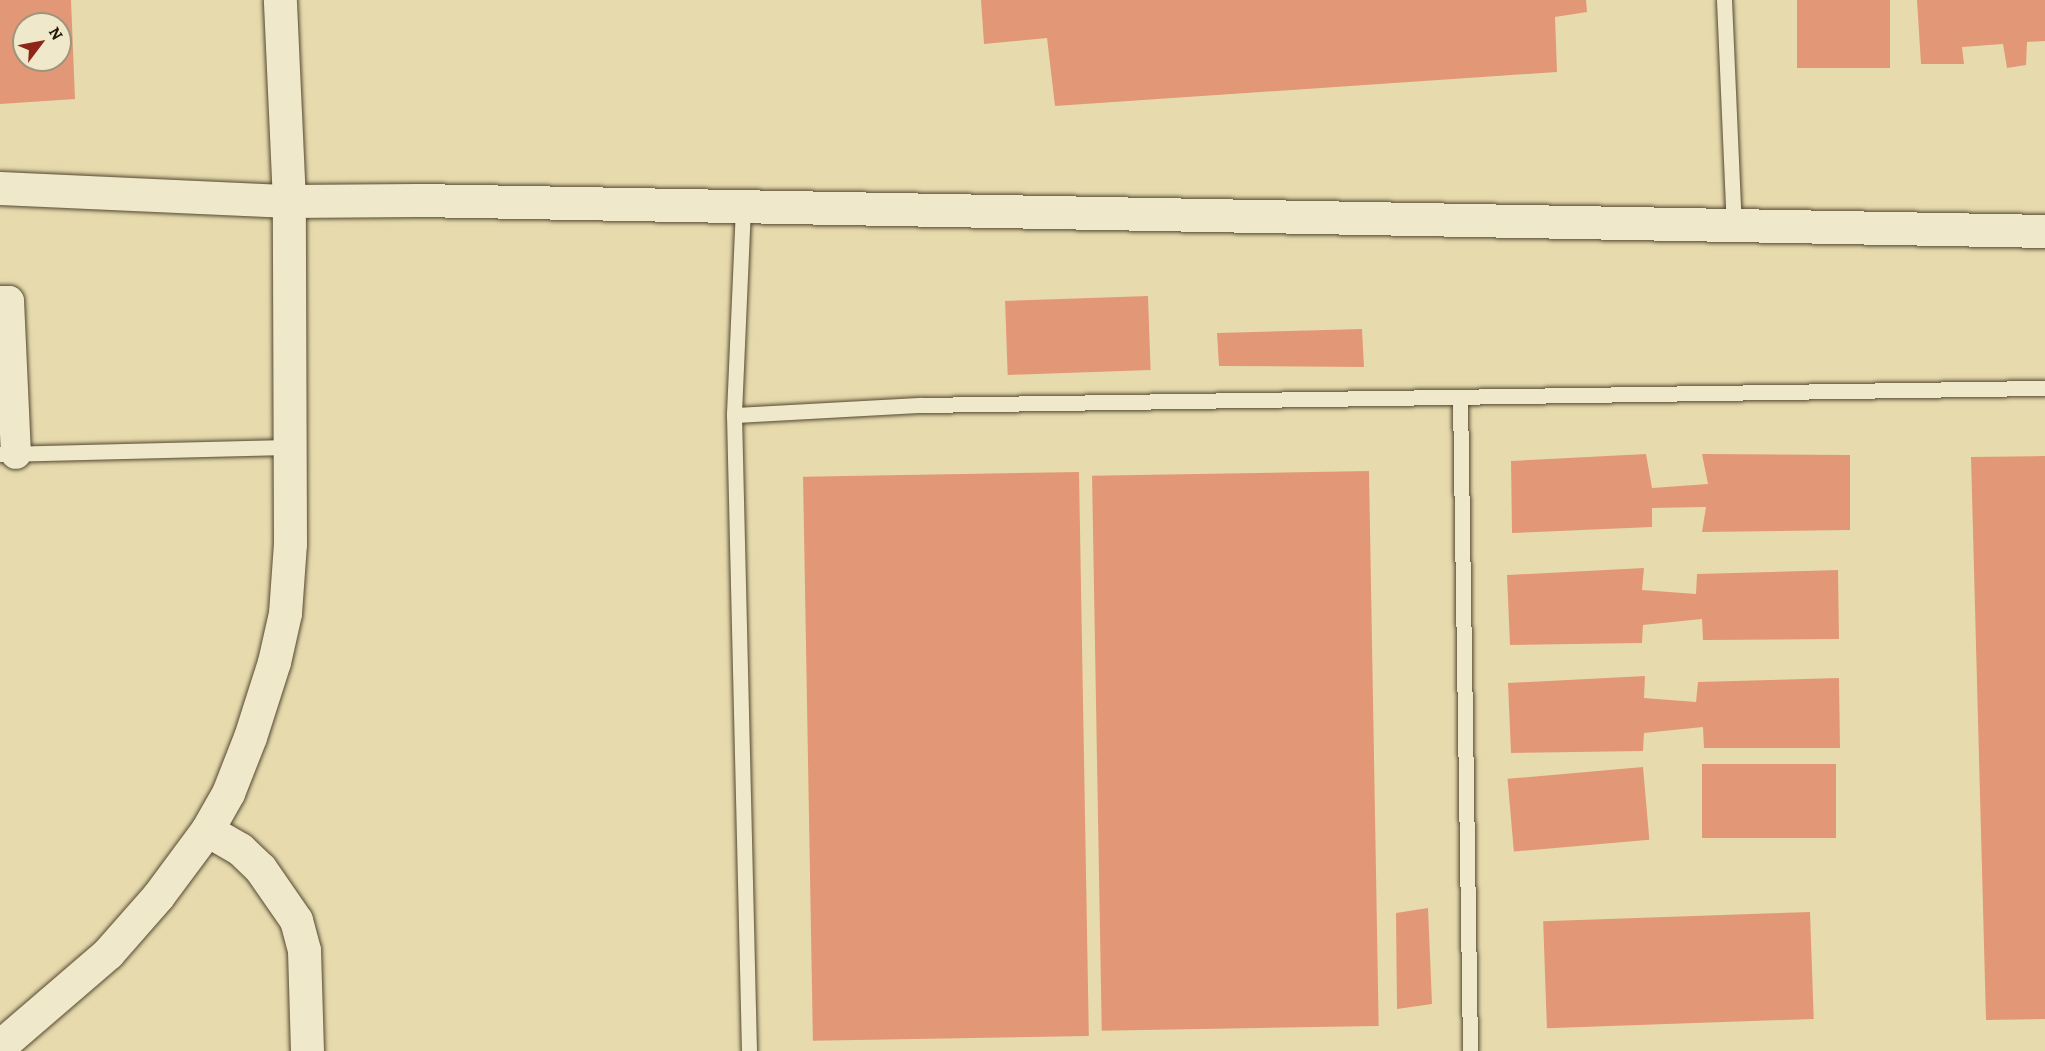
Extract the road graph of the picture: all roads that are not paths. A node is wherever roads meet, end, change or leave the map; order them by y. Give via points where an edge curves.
1 (280, 0) edge
2 (1724, 0) edge
3 (0, 188) edge
4 (289, 201) junction
5 (743, 207) junction
6 (1734, 226) junction
7 (2045, 231) edge
8 (0, 300) edge
9 (2045, 388) edge
10 (1460, 397) junction
11 (734, 415) junction
12 (290, 447) junction
13 (8, 454) edge
14 (207, 830) junction
15 (0, 1045) edge
16 (307, 1051) edge
17 (749, 1051) edge
18 (1470, 1051) edge

1 - 4 street
2 - 6 lane
3 - 4 street
4 - 5 street
4 - 12 street
5 - 6 street
5 - 11 lane
6 - 7 street
8 - 13 street via 9,301
9 - 10 lane
10 - 11 lane via 920,405
10 - 18 lane
11 - 17 lane
12 - 13 lane
12 - 14 street via 285,613 250,738 228,793
14 - 15 street via 158,896 108,953
14 - 16 street via 240,849 260,868 296,920 304,950

